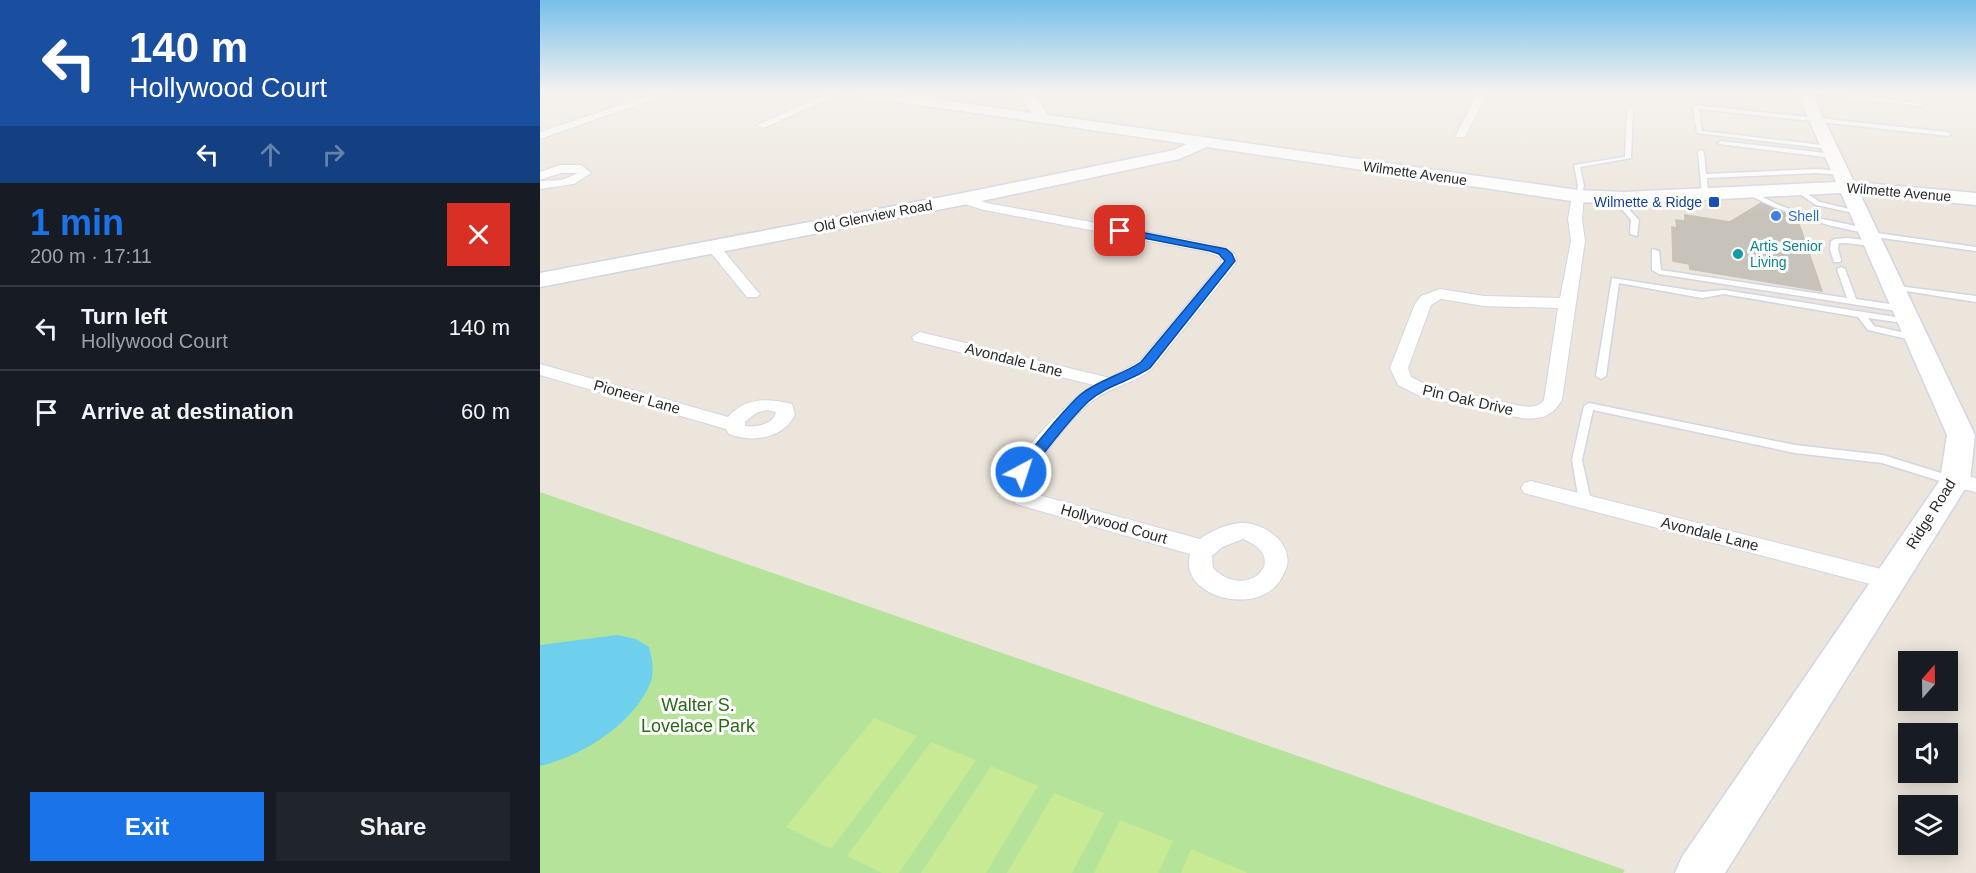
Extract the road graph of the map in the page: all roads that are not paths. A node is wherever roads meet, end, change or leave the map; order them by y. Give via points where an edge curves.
1 (1136, 133) edge
2 (1629, 133) edge
3 (1705, 133) edge
4 (1823, 133) edge
5 (1935, 133) edge
6 (1947, 134) dead end
7 (1203, 142) junction
8 (1721, 143) dead end
9 (1701, 152) dead end
10 (1831, 152) junction
11 (540, 176) edge
12 (1703, 176) junction
13 (1844, 180) junction
14 (540, 185) edge
15 (1796, 189) junction
16 (1748, 192) junction
17 (1705, 194) junction
18 (1578, 196) junction
19 (1614, 197) junction
20 (963, 199) junction
21 (1976, 199) edge
22 (1821, 205) junction
23 (1800, 215) junction
24 (1866, 230) junction
25 (1634, 234) dead end
26 (713, 247) junction
27 (1976, 249) edge
28 (1655, 251) dead end
29 (1837, 260) dead end
30 (1841, 269) dead end
31 (540, 280) edge
32 (752, 294) dead end
33 (1976, 299) edge
34 (1853, 302) junction
35 (1567, 303) junction
36 (1861, 314) junction
37 (1905, 314) junction
38 (920, 337) dead end
39 (540, 369) edge
40 (1601, 376) dead end
41 (1109, 383) junction
42 (734, 425) dead end
43 (1966, 483) edge
44 (1531, 488) dead end
45 (1585, 501) junction
46 (1204, 549) dead end
47 (1889, 580) junction
48 (1698, 873) edge

1 - 7 street, Wilmette Avenue
2 - 18 lane via 1628,158 1576,166 1581,186
3 - 10 lane
4 - 10 street, Ridge Road
5 - 6 lane
7 - 18 street, Wilmette Avenue
7 - 20 street, Old Glenview Road via 1179,154
8 - 10 lane
9 - 12 lane
10 - 13 street, Ridge Road
11 - 14 street via 568,168 585,173 564,183
12 - 13 lane via 1816,171
12 - 17 lane
13 - 15 street, Wilmette Avenue
13 - 21 street, Wilmette Avenue
13 - 24 street, Ridge Road
15 - 16 street, Wilmette Avenue
15 - 22 lane
16 - 17 street, Wilmette Avenue
16 - 23 lane via 1771,206
17 - 19 street, Wilmette Avenue
18 - 19 street, Wilmette Avenue
18 - 35 street, Pin Oak Drive via 1578,241
19 - 25 lane via 1635,220
20 - 26 street, Old Glenview Road
20 - 41 street, Hollywood Court via 1211,248 1229,256 1226,267 1146,365
22 - 23 lane
22 - 24 lane
23 - 24 lane via 1828,225
24 - 27 lane
24 - 29 lane via 1848,240 1835,241
24 - 37 street, Ridge Road
26 - 31 street, Old Glenview Road
26 - 32 street
28 - 34 lane via 1659,272
30 - 34 lane
33 - 37 lane
34 - 37 lane
35 - 35 street, Pin Oak Drive via 1553,400 1543,412 1521,412 1426,392 1399,375 1423,304 1432,296
36 - 37 lane
36 - 37 lane via 1871,328
36 - 40 lane via 1724,292 1702,295 1615,280
37 - 43 street, Ridge Road via 1962,435
38 - 41 street, Avondale Lane
39 - 42 street, Pioneer Lane
41 - 46 street, Hollywood Court via 1077,406 1021,472 1015,492 1024,499
43 - 45 lane via 1882,459 1795,449 1588,406 1577,460
43 - 47 street, Ridge Road
44 - 45 street, Avondale Lane
45 - 47 street, Avondale Lane
47 - 48 street, Ridge Road

